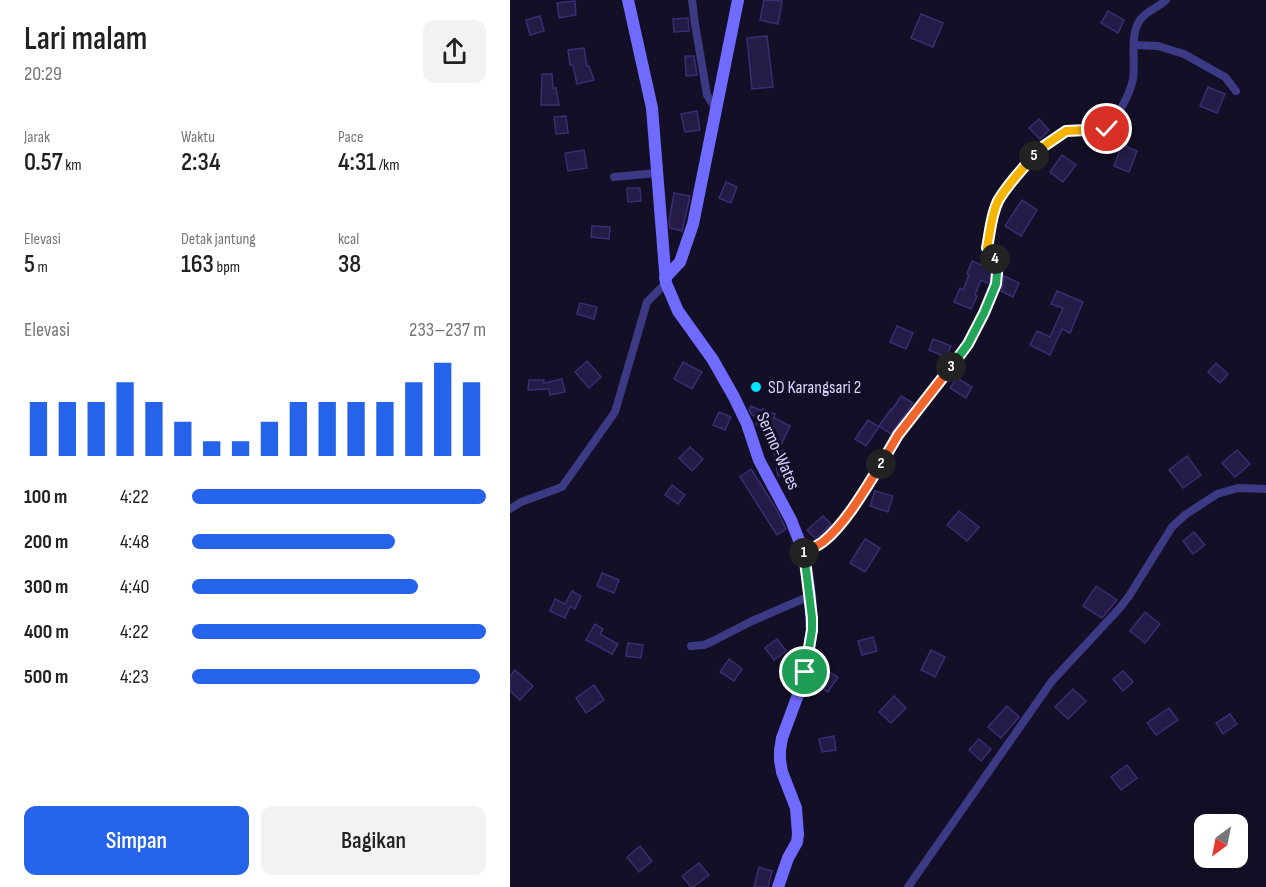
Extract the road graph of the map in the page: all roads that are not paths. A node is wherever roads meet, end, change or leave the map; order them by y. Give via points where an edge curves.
1 (628, 0) edge
2 (692, 0) edge
3 (738, 0) edge
4 (1166, 0) edge
5 (1135, 45) junction
6 (1236, 91) dead end
7 (716, 109) junction
8 (657, 173) junction
9 (614, 177) dead end
10 (666, 280) junction
11 (1266, 489) edge
12 (510, 509) edge
13 (804, 553) junction
14 (810, 596) junction
15 (691, 646) dead end
16 (778, 887) edge
17 (908, 887) edge

1 - 8 main road, Sermo-Wates via 652,108
2 - 7 street via 707,95
3 - 7 main road
4 - 5 street via 1140,20
5 - 6 street via 1158,46 1184,54 1225,77
5 - 13 street via 1127,100 1107,129 1066,131 1044,146 998,201 987,248 998,263 996,284 968,344 898,435 852,509 823,542
7 - 10 main road via 693,224 680,262
8 - 9 street
8 - 10 main road, Sermo-Wates
10 - 12 street via 647,302 615,412 562,487
10 - 13 main road, Sermo-Wates via 678,311 735,397 759,460
11 - 17 street via 1238,488 1217,494 1172,527 1130,596 1052,681
13 - 14 main road, Sermo-Wates
14 - 15 street via 704,645
14 - 16 main road, Sermo-Wates via 812,630 805,672 780,750 782,772 796,808 798,834

